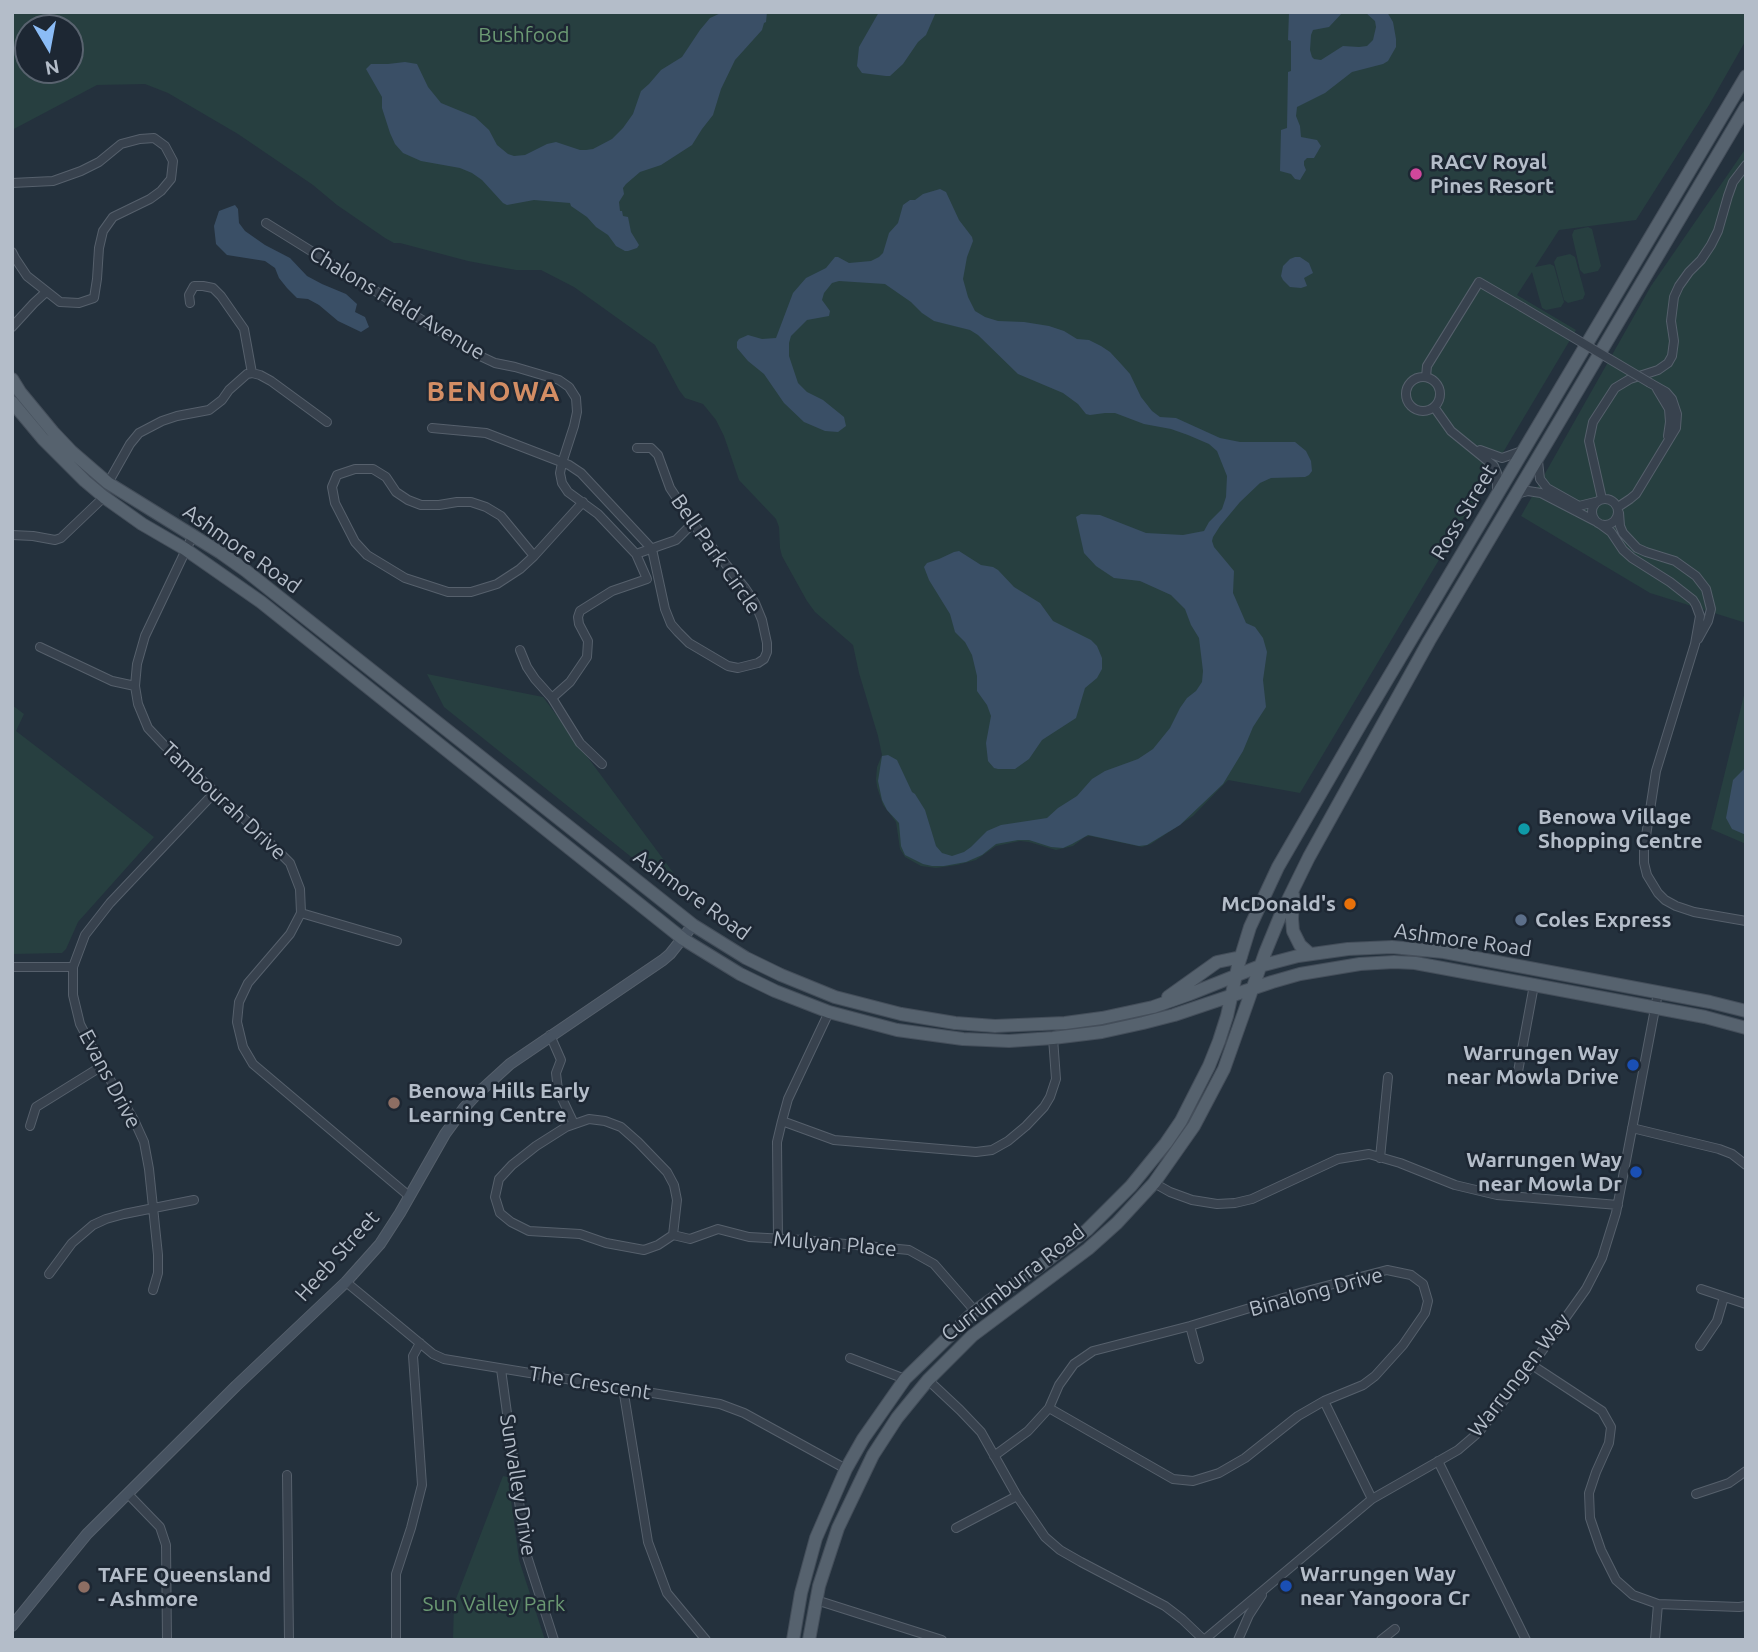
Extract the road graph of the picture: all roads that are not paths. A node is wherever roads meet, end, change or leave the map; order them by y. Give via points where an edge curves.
1 (1746, 76) edge
2 (1746, 107) edge
3 (1746, 164) edge
4 (12, 183) edge
5 (265, 223) dead end
6 (12, 251) edge
7 (46, 292) junction
8 (190, 303) dead end
9 (12, 327) edge
10 (252, 373) junction
11 (1426, 377) junction
12 (12, 379) edge
13 (12, 402) edge
14 (1434, 407) junction
15 (327, 422) dead end
16 (432, 428) dead end
17 (1462, 442) junction
18 (637, 448) dead end
19 (1522, 451) junction
20 (1539, 455) junction
21 (562, 463) junction
22 (108, 483) junction
23 (1497, 494) junction
24 (1516, 494) junction
25 (104, 497) junction
26 (1599, 500) junction
27 (583, 502) junction
28 (1618, 510) junction
29 (693, 523) junction
30 (1598, 523) junction
31 (12, 535) edge
32 (193, 535) junction
33 (185, 549) junction
34 (652, 549) junction
35 (636, 554) junction
36 (534, 556) junction
37 (1700, 616) junction
38 (1710, 616) junction
39 (1695, 644) junction
40 (40, 647) dead end
41 (520, 650) dead end
42 (135, 686) junction
43 (552, 698) junction
44 (602, 764) dead end
45 (214, 793) junction
46 (1294, 887) junction
47 (300, 913) junction
48 (1746, 922) edge
49 (693, 925) junction
50 (683, 939) junction
51 (397, 941) dead end
52 (1310, 954) junction
53 (1241, 957) junction
54 (1260, 966) junction
55 (12, 967) edge
56 (73, 967) junction
57 (1235, 976) junction
58 (1534, 985) junction
59 (1252, 988) junction
60 (1658, 993) junction
61 (1231, 995) junction
62 (1153, 1007) junction
63 (1655, 1008) junction
64 (1746, 1011) edge
65 (829, 1012) junction
66 (1746, 1028) edge
67 (550, 1035) junction
68 (1054, 1038) junction
69 (102, 1066) junction
70 (1388, 1077) dead end
71 (1517, 1077) dead end
72 (782, 1121) junction
73 (574, 1124) junction
74 (30, 1126) dead end
75 (1632, 1128) junction
76 (1380, 1157) junction
77 (1746, 1165) edge
78 (1154, 1183) junction
79 (409, 1196) junction
80 (194, 1200) dead end
81 (1618, 1206) junction
82 (153, 1207) junction
83 (673, 1235) junction
84 (778, 1238) junction
85 (49, 1274) dead end
86 (346, 1282) junction
87 (1702, 1289) dead end
88 (153, 1290) dead end
89 (1724, 1297) junction
90 (1746, 1304) edge
91 (975, 1311) junction
92 (1190, 1326) junction
93 (420, 1343) junction
94 (1700, 1346) dead end
95 (850, 1357) dead end
96 (1199, 1359) dead end
97 (1532, 1365) junction
98 (501, 1369) junction
99 (905, 1379) junction
100 (928, 1380) junction
101 (623, 1388) junction
102 (1324, 1401) junction
103 (1049, 1408) junction
104 (995, 1457) junction
105 (1438, 1461) junction
106 (846, 1469) junction
107 (1746, 1471) edge
108 (287, 1475) dead end
109 (128, 1494) junction
110 (1696, 1494) dead end
111 (1017, 1496) junction
112 (1372, 1499) junction
113 (956, 1528) dead end
114 (1267, 1586) junction
115 (816, 1601) junction
116 (1658, 1604) junction
117 (1746, 1605) edge
118 (12, 1626) edge
119 (1395, 1629) dead end
120 (167, 1640) edge
121 (289, 1640) edge
122 (396, 1640) edge
123 (554, 1640) edge
124 (706, 1640) edge
125 (793, 1640) edge
126 (809, 1640) edge
127 (942, 1640) edge
128 (1204, 1640) edge
129 (1238, 1640) edge
130 (1381, 1640) edge
131 (1526, 1640) edge
132 (1655, 1640) edge

1 - 19 main road, Ross Street
2 - 20 main road, Ross Street
3 - 26 street via 1733,182 1712,245 1674,297 1674,341 1668,363 1615,388 1592,422 1589,440
4 - 7 street via 54,181 81,172 121,144 141,139 154,138 173,161 171,179 161,191 113,217 103,231 94,298 60,302
5 - 21 street, Chalons Field Avenue via 480,356 569,387 577,412
6 - 7 street via 27,276
7 - 9 street
8 - 10 street via 194,286 213,288 221,296 244,329
10 - 15 street
10 - 22 street via 209,410 177,416 139,433
11 - 14 street via 1440,390
11 - 14 street via 1410,383 1407,398 1418,410
11 - 28 street, bridge via 1427,368 1479,282 1650,383 1669,409 1665,445 1635,495
12 - 22 main road, Ashmore Road via 53,432
13 - 25 main road, Ashmore Road
14 - 17 street
16 - 21 street, Bell Park Circle via 486,433
17 - 19 street via 1497,458
17 - 23 street via 1494,466
18 - 29 street, Bell Park Circle via 651,448 658,455 670,488
19 - 23 main road, Ross Street
20 - 24 main road, Ross Street
20 - 26 street via 1538,472 1547,488 1579,506
21 - 27 street via 562,483
21 - 34 street, Bell Park Circle via 581,473
22 - 32 main road, Ashmore Road
23 - 53 main road, Ross Street via 1278,867
24 - 30 street via 1541,493
24 - 46 main road, Ross Street
25 - 31 street via 61,538
25 - 33 main road, Ashmore Road
26 - 28 street via 1611,500
26 - 30 street via 1591,512
27 - 35 street
27 - 36 street
28 - 30 street via 1614,522
28 - 38 street via 1623,533 1637,548 1675,561 1696,576 1709,595
29 - 34 street via 676,540
29 - 34 street, Bell Park Circle via 755,603 767,643 764,659 758,663 728,666 678,632 666,609
30 - 37 street via 1632,558 1693,600
32 - 33 street, Tambourah Drive
32 - 49 main road, Ashmore Road via 245,570
33 - 42 street, Tambourah Drive via 145,636
33 - 50 main road, Ashmore Road via 261,602
34 - 35 street
35 - 43 street via 647,579 612,591 580,611 587,657
36 - 36 street via 497,583 471,592 448,592 405,578 367,555 355,542 332,487 337,475 373,469 387,477 396,492 421,505 471,502 486,507 501,516
37 - 38 street
37 - 39 street
38 - 39 street
39 - 48 street via 1656,771 1645,869 1658,893 1676,906
40 - 42 street via 111,681
41 - 43 street via 527,667
42 - 45 street, Tambourah Drive via 148,728
43 - 44 street via 580,743
45 - 47 street, Tambourah Drive via 290,863 300,889
45 - 56 street, Evans Drive via 85,935
46 - 52 main road via 1293,931
46 - 54 main road, Ross Street
47 - 51 street
47 - 79 street via 290,934 248,983 239,1002 237,1022 243,1047 253,1064
49 - 50 street, Heeb Street
49 - 62 main road, Ashmore Road via 740,955 835,997 933,1020 1035,1025
50 - 65 main road, Ashmore Road via 740,974
50 - 67 street, Heeb Street via 663,960
52 - 54 main road, Ashmore Road
52 - 60 main road, Ashmore Road via 1360,948 1429,950
53 - 57 main road, Ross Street
53 - 62 main road via 1217,962
54 - 57 main road, Ashmore Road
54 - 59 main road, Currumburra Road
55 - 56 street
56 - 69 street, Evans Drive via 80,1024
57 - 61 main road, Currumburra Road
57 - 62 main road, Ashmore Road
58 - 59 main road, Ashmore Road via 1415,962 1385,962 1314,972
58 - 63 main road, Ashmore Road
58 - 71 street
59 - 61 main road, Ashmore Road
59 - 78 main road, Currumburra Road via 1220,1080
60 - 63 street, Warrungen Way
60 - 64 main road, Ashmore Road
61 - 68 main road, Ashmore Road via 1131,1027
61 - 91 main road, Currumburra Road via 1209,1066 1181,1121 1143,1173 1087,1230
63 - 66 main road, Ashmore Road
63 - 75 street, Warrungen Way
65 - 68 main road, Ashmore Road via 897,1030 963,1039
65 - 72 street
67 - 73 street via 561,1060 556,1073 558,1090
67 - 79 street, Heeb Street via 510,1064 464,1108
68 - 72 street via 1056,1079 1050,1097 1026,1126 992,1150 834,1140
69 - 74 street via 36,1107
69 - 82 street, Evans Drive via 144,1142
70 - 76 street
72 - 84 street via 777,1142
73 - 83 street, Mulyan Place via 589,1119 621,1127 667,1172 677,1200
73 - 83 street, Mulyan Place via 536,1146 499,1178 495,1197 500,1213 529,1231 580,1234 644,1250
75 - 77 street via 1718,1149
75 - 81 street, Warrungen Way
76 - 78 street via 1369,1154 1338,1159 1235,1203 1192,1200
76 - 81 street via 1497,1195
78 - 100 main road, Currumburra Road via 1101,1238 988,1322
79 - 86 street, Heeb Street via 380,1244
80 - 82 street
81 - 97 street, Warrungen Way via 1602,1258 1586,1289
82 - 85 street via 93,1225 72,1243
82 - 88 street, Evans Drive via 158,1273
83 - 84 street, Mulyan Place via 690,1239 718,1229
84 - 91 street, Mulyan Place via 909,1250 934,1264
86 - 93 street, The Crescent
86 - 109 street, Heeb Street
87 - 89 street
89 - 90 street
89 - 94 street via 1717,1321
91 - 99 main road, Currumburra Road
92 - 96 street
92 - 102 street, Binalong Drive via 1387,1270 1411,1275 1423,1284 1428,1301 1425,1314 1403,1345 1363,1385
92 - 103 street, Binalong Drive via 1093,1351 1074,1364
93 - 98 street, The Crescent via 444,1360
93 - 122 street via 413,1365 422,1485 396,1574
95 - 99 street
97 - 105 street, Warrungen Way via 1479,1432
97 - 116 street via 1602,1411 1611,1427 1589,1493 1591,1518 1616,1580 1633,1595
98 - 101 street, The Crescent
98 - 123 street, Sunvalley Drive via 526,1553
99 - 106 main road, Currumburra Road
100 - 104 street via 981,1433
100 - 115 main road, Currumburra Road via 888,1430 859,1481 828,1555
101 - 106 street, The Crescent via 732,1407
101 - 124 street via 648,1542 667,1592
102 - 103 street, Binalong Drive via 1245,1458 1193,1481 1173,1479
102 - 112 street
103 - 104 street, Binalong Drive
104 - 111 street
105 - 112 street, Warrungen Way
105 - 131 street
106 - 125 main road, Currumburra Road via 816,1538
107 - 110 street
108 - 121 street
109 - 118 street, Heeb Street via 87,1534
109 - 120 street via 160,1527 166,1545
111 - 113 street
111 - 128 street via 1037,1528 1060,1550 1164,1606
112 - 114 street, Warrungen Way
114 - 128 street, Warrungen Way
114 - 129 street
115 - 126 main road, Currumburra Road
115 - 127 street
116 - 117 street
116 - 132 street
119 - 130 street

